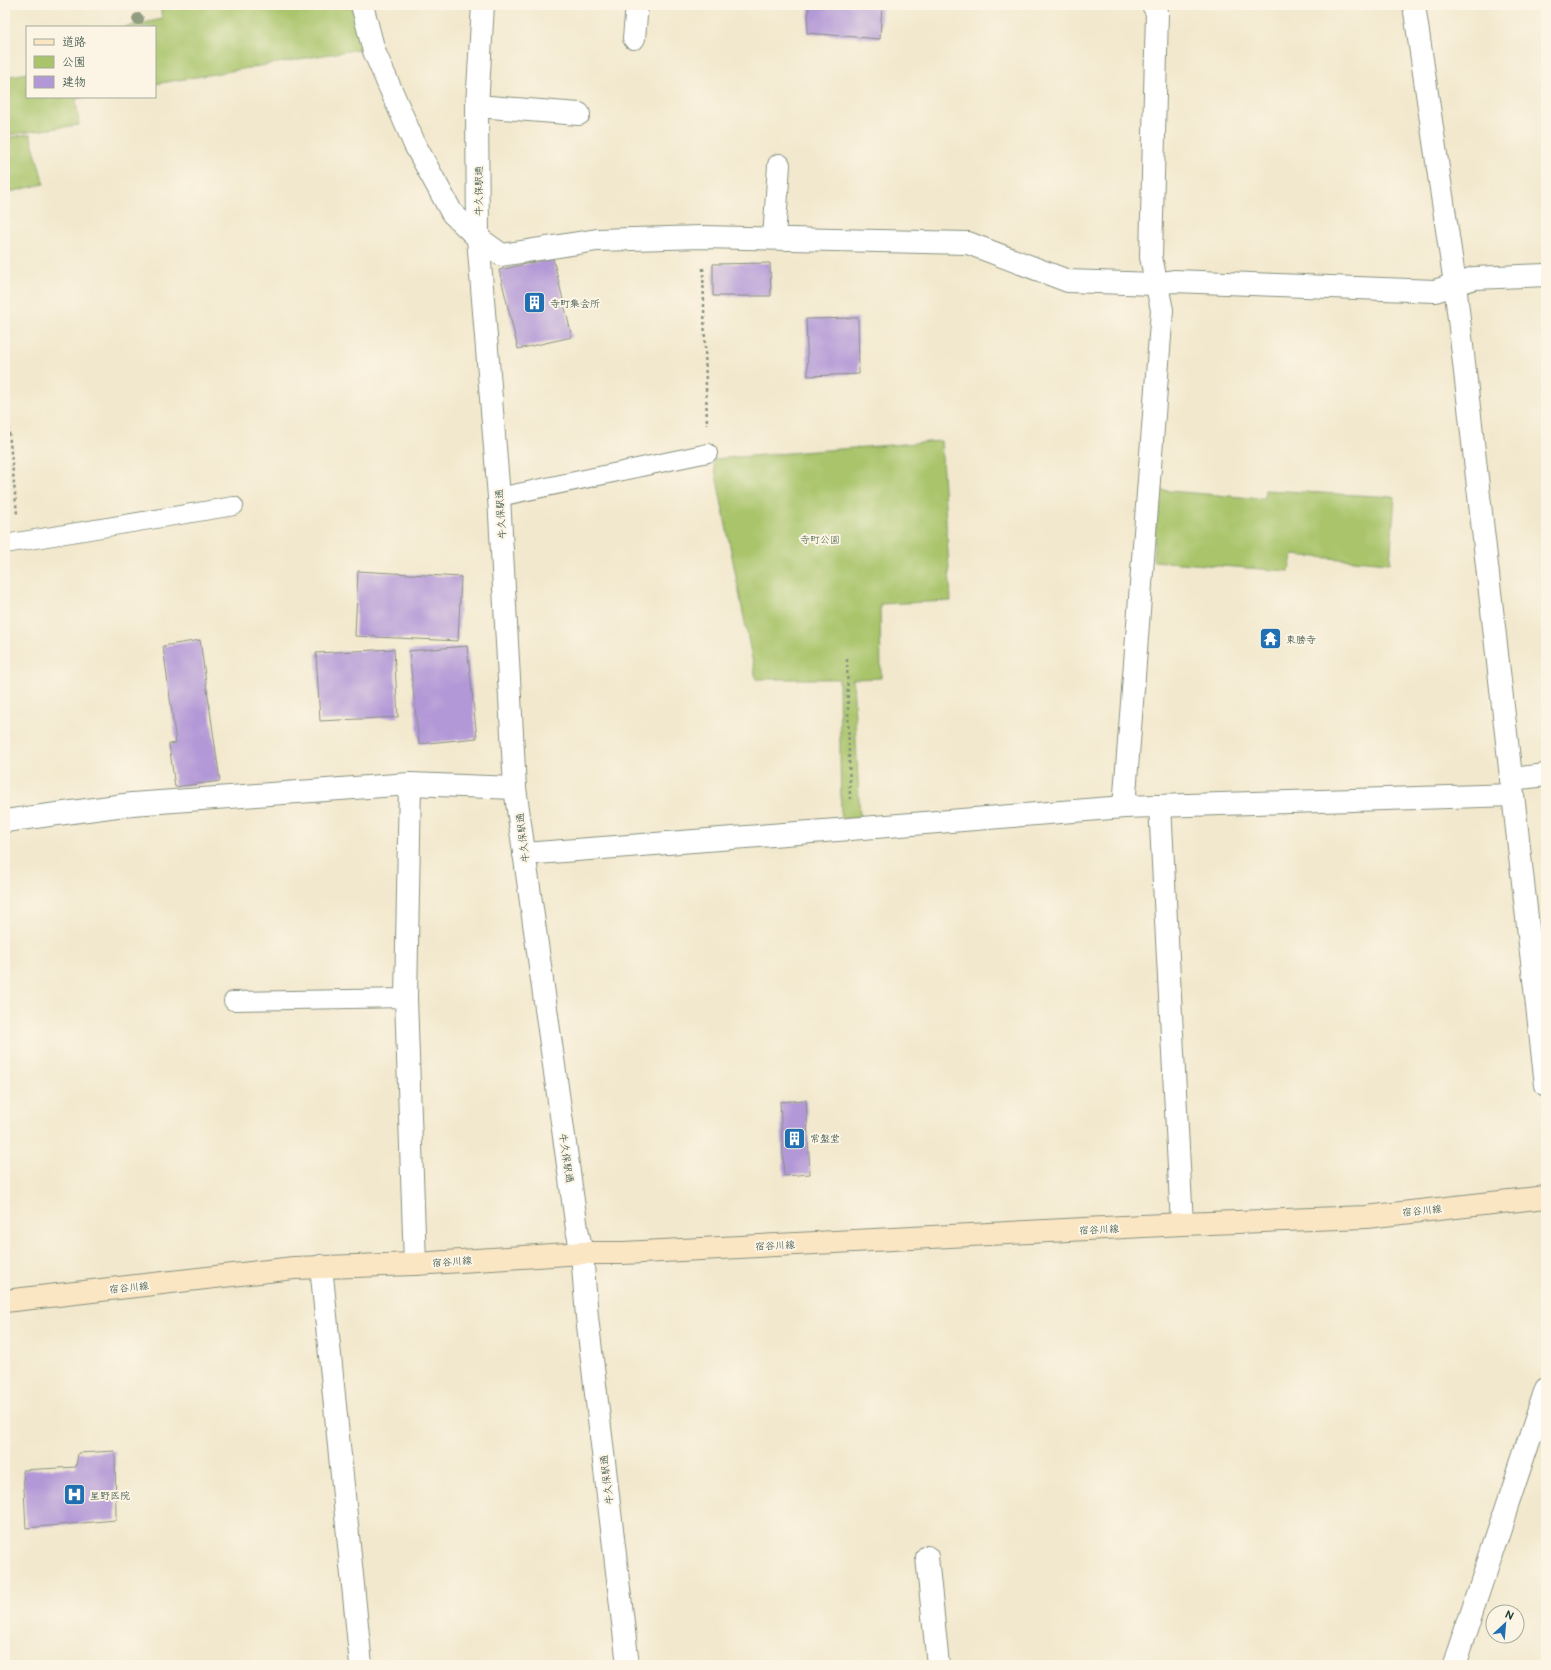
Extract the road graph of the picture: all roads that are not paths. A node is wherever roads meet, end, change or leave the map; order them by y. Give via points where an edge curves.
1 (362, 5) edge
2 (483, 5) edge
3 (637, 5) edge
4 (1153, 5) edge
5 (1414, 5) edge
6 (634, 38) dead end
7 (477, 106) junction
8 (579, 114) dead end
9 (779, 166) dead end
10 (478, 238) junction
11 (774, 238) junction
12 (1546, 276) edge
13 (1155, 284) junction
14 (1455, 284) junction
15 (708, 453) road end
16 (499, 497) junction
17 (234, 506) dead end
18 (12, 543) edge
19 (1546, 775) edge
20 (410, 784) junction
21 (1512, 787) junction
22 (515, 788) junction
23 (1124, 806) junction
24 (1160, 806) junction
25 (5, 821) edge
26 (524, 854) junction
27 (406, 998) junction
28 (233, 1001) dead end
29 (1546, 1085) edge
30 (1546, 1197) edge
31 (1182, 1224) junction
32 (582, 1253) junction
33 (415, 1264) junction
34 (321, 1266) junction
35 (5, 1301) edge
36 (1546, 1389) edge
37 (927, 1557) dead end
38 (361, 1665) edge
39 (628, 1665) edge
40 (938, 1665) edge
41 (1454, 1665) edge

1 - 10 street via 374,51 415,145 452,213
2 - 7 street, 牛久保駅通
3 - 6 street
4 - 13 street via 1158,12 1151,257
5 - 14 street
7 - 8 street
7 - 10 street, 牛久保駅通
9 - 11 street
10 - 11 street via 502,255 597,240
10 - 16 street, 牛久保駅通
11 - 13 street via 968,243 1068,281
12 - 14 street via 1474,278
13 - 14 street via 1174,281 1435,291
13 - 23 street via 1162,310
14 - 21 street
15 - 16 lane
16 - 22 street, 牛久保駅通
17 - 18 lane
19 - 21 street
20 - 22 street
20 - 25 street via 132,804
20 - 27 street
21 - 24 street
21 - 29 street
22 - 26 street, 牛久保駅通
23 - 24 street
23 - 26 street via 850,830
24 - 31 street
26 - 32 street, 牛久保駅通
27 - 28 lane
27 - 33 street
30 - 31 main road, 宿谷川線 via 1366,1216
31 - 32 main road, 宿谷川線
32 - 33 main road, 宿谷川線
32 - 39 street, 牛久保駅通 via 587,1317
33 - 34 main road, 宿谷川線
34 - 35 main road, 宿谷川線
34 - 38 street
36 - 41 street
37 - 40 street

